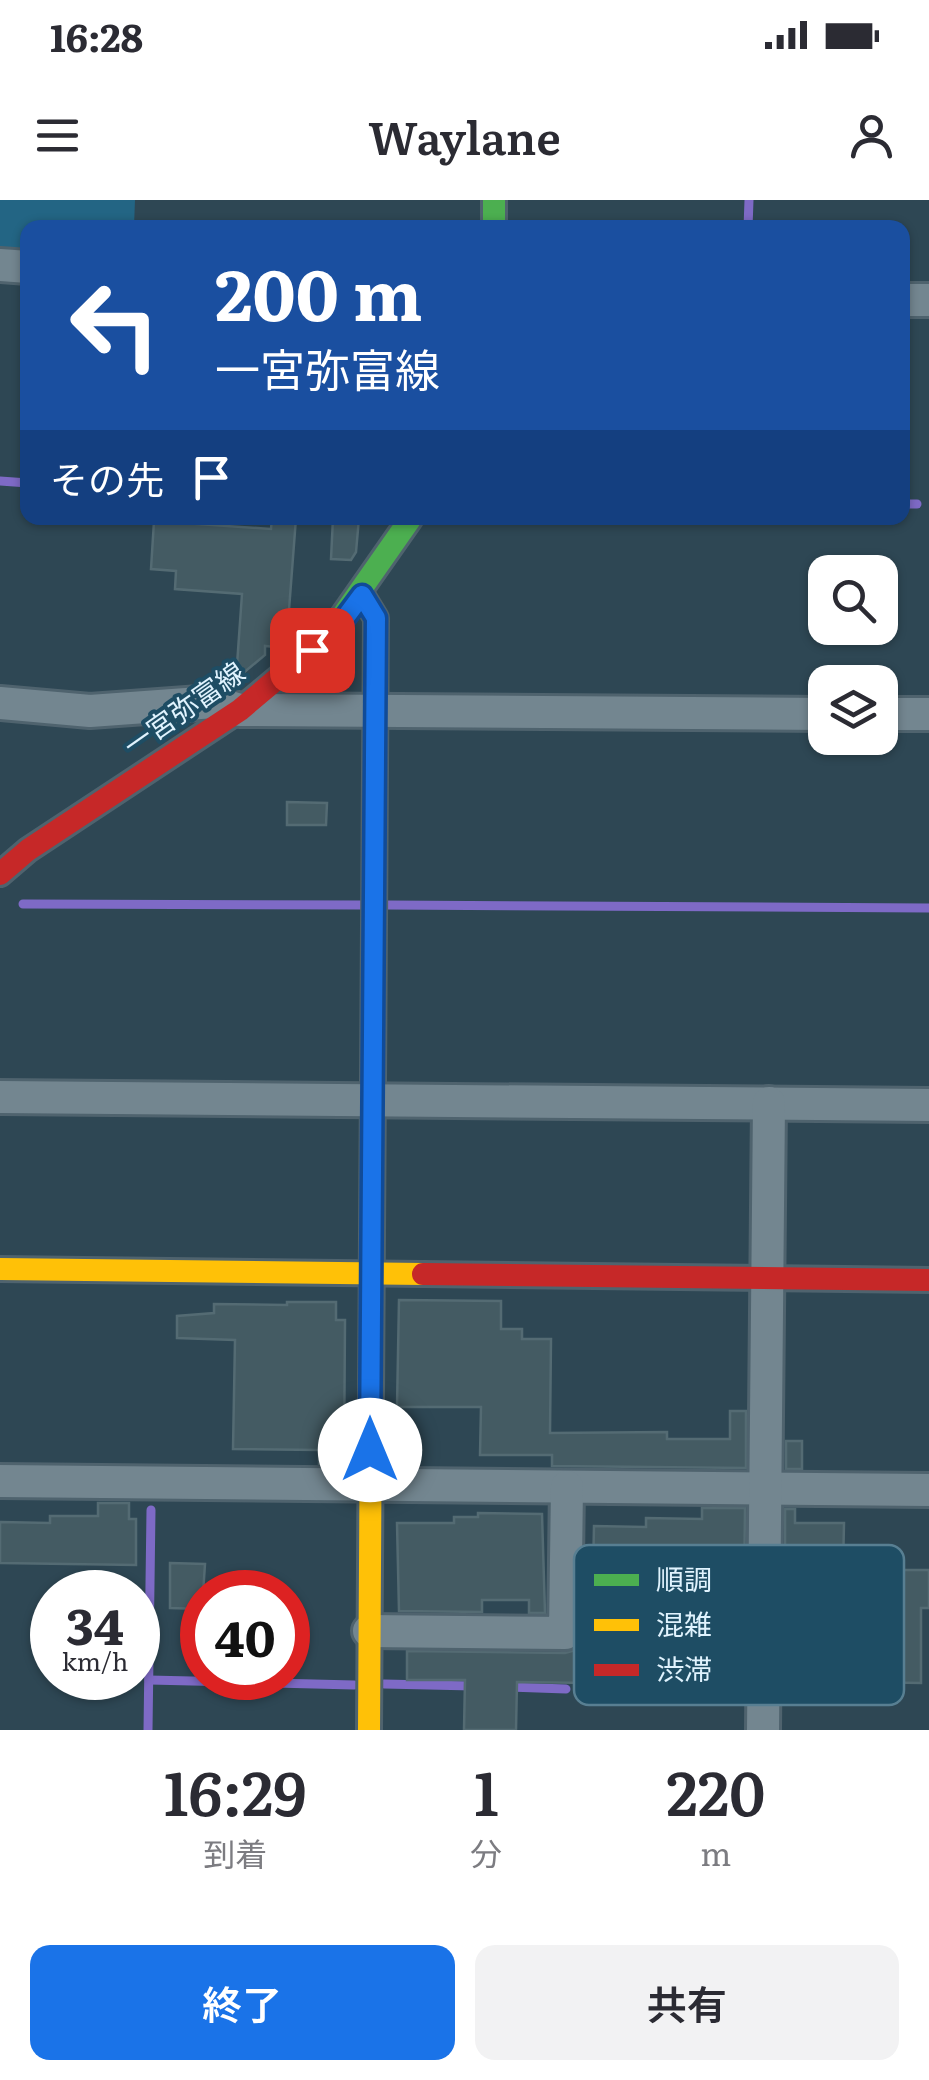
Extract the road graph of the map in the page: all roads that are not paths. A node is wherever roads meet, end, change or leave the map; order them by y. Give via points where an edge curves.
1 (407, 525) edge
2 (362, 595) junction
3 (0, 703) edge
4 (240, 710) junction
5 (375, 711) junction
6 (808, 714) edge
7 (898, 714) edge
8 (929, 714) edge
9 (0, 874) edge
10 (0, 1096) edge
11 (373, 1100) junction
12 (769, 1103) junction
13 (929, 1104) edge
14 (0, 1269) edge
15 (372, 1273) junction
16 (767, 1279) junction
17 (929, 1280) edge
18 (0, 1481) edge
19 (370, 1485) junction
20 (567, 1487) junction
21 (766, 1489) junction
22 (929, 1490) edge
23 (765, 1545) edge
24 (370, 1631) junction
25 (763, 1705) edge
26 (369, 1730) edge
27 (763, 1730) edge

1 - 2 street, 一宮弥富線
2 - 4 street, 一宮弥富線 via 336,630
2 - 5 street via 376,618
3 - 4 street via 105,710 214,702
4 - 5 street
4 - 9 street, 一宮弥富線
5 - 6 street
5 - 11 street
7 - 8 street
10 - 11 street
11 - 12 street
11 - 15 street
12 - 13 street
12 - 16 street
14 - 15 street
15 - 16 street
15 - 19 street
16 - 17 street
16 - 21 street
18 - 19 street
19 - 20 street
19 - 24 street
20 - 21 street
20 - 24 street via 564,1634
21 - 22 street
21 - 23 street
24 - 26 street
25 - 27 street

